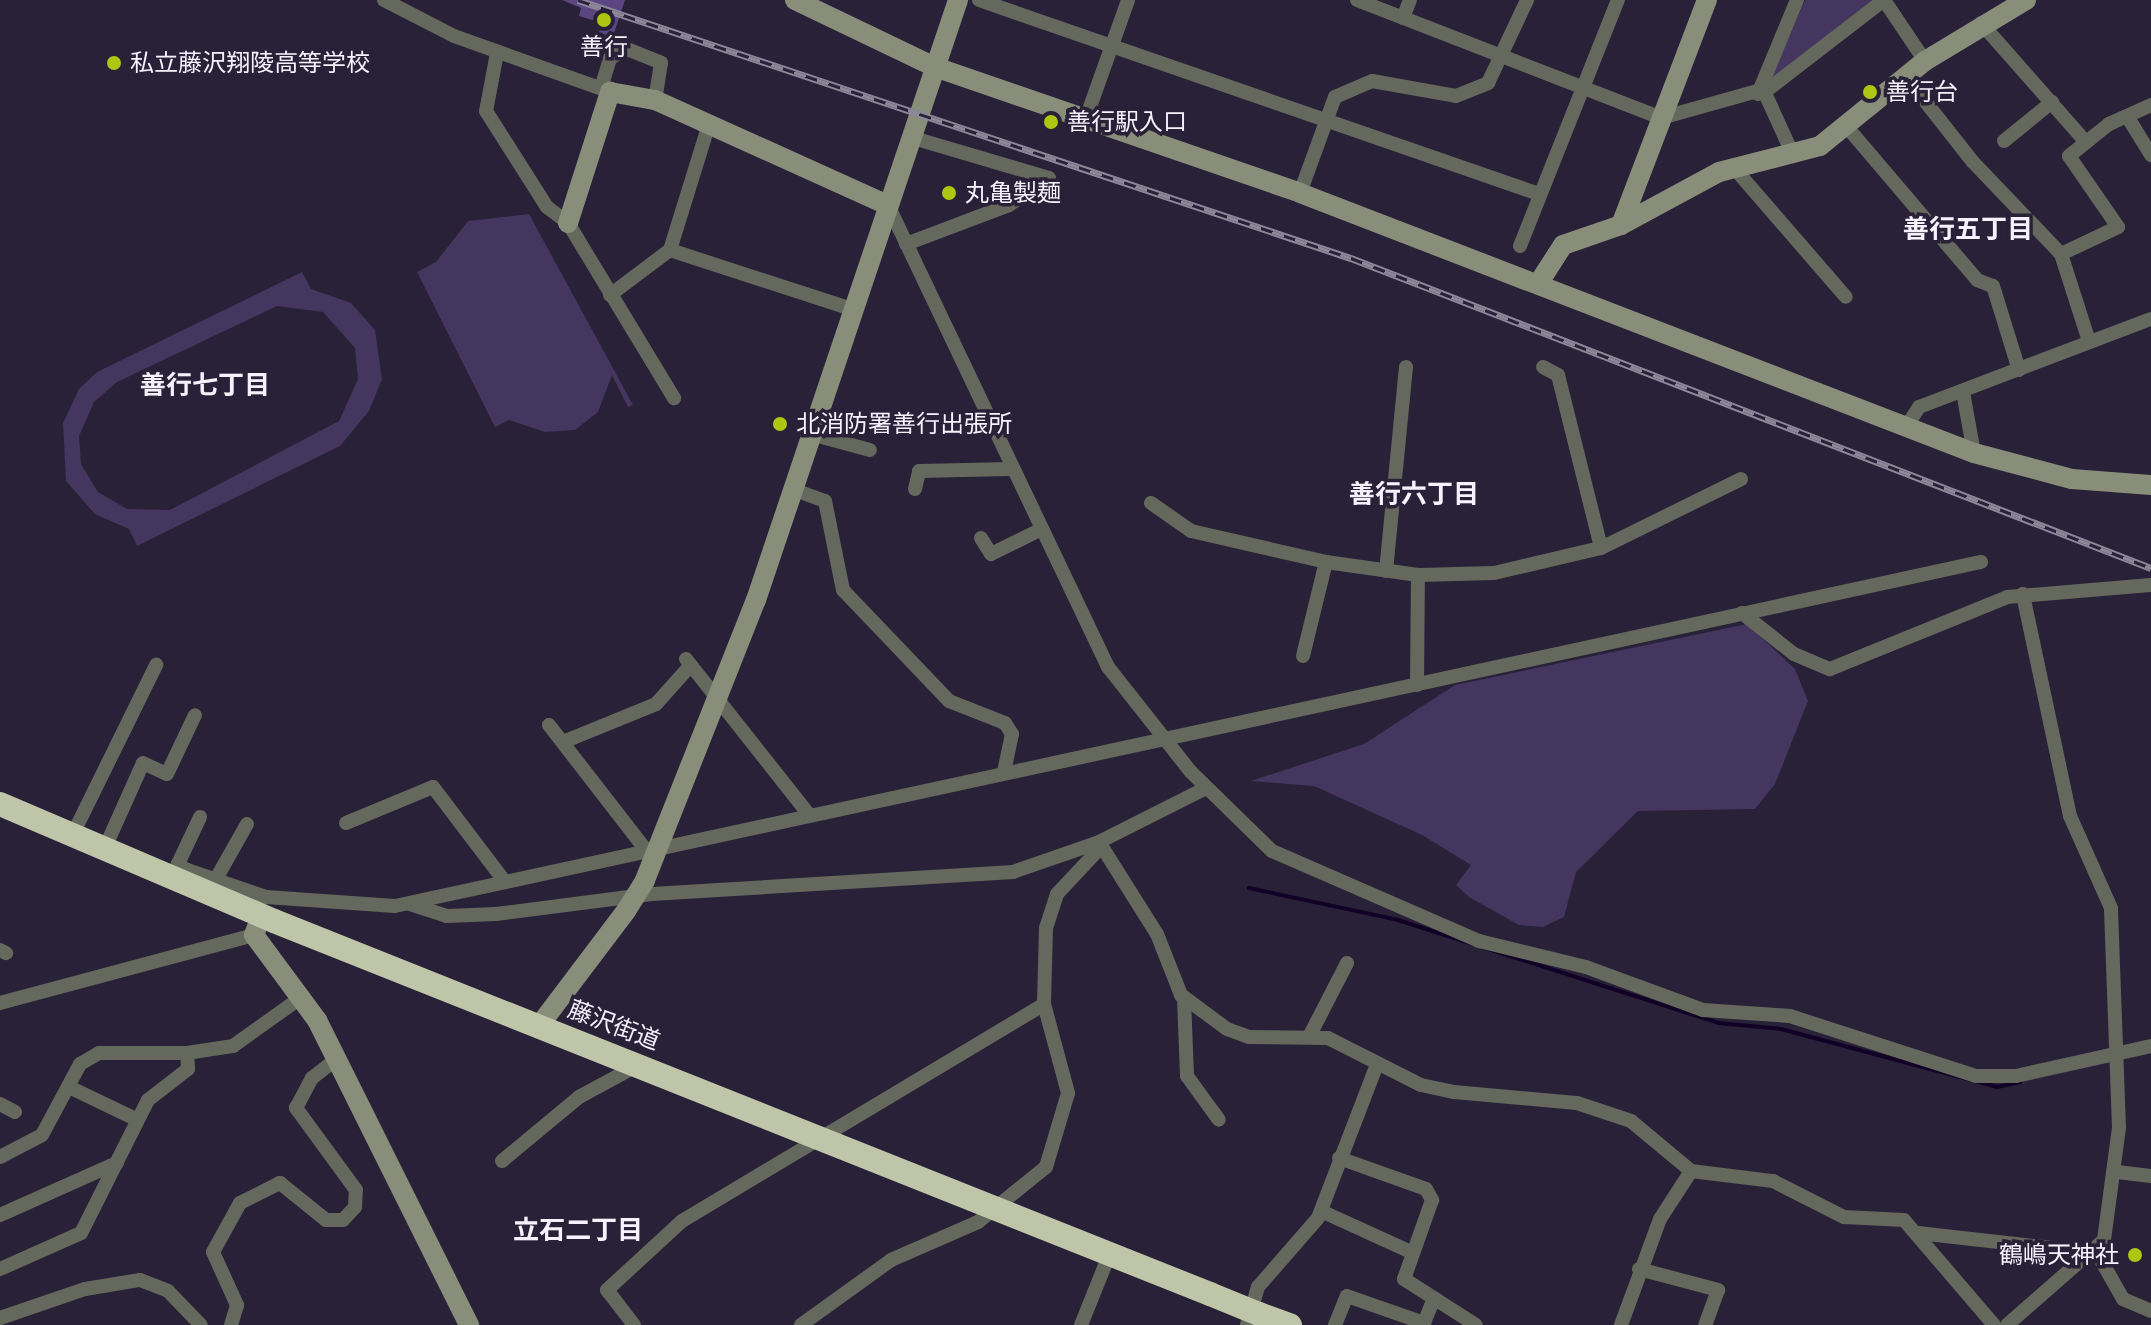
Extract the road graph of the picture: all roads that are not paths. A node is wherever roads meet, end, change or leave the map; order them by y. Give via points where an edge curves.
1 (384, 0) edge
2 (795, 0) edge
3 (958, 0) edge
4 (979, 0) edge
5 (1128, 0) edge
6 (1357, 0) edge
7 (1410, 0) edge
8 (1527, 0) edge
9 (1618, 0) edge
10 (1707, 0) edge
11 (1797, 0) edge
12 (1884, 0) edge
13 (2026, 0) edge
14 (833, 9) edge
15 (1403, 18) junction
16 (1981, 23) junction
17 (1112, 43) junction
18 (497, 53) junction
19 (1504, 60) junction
20 (1925, 61) junction
21 (935, 67) junction
22 (1906, 77) junction
23 (605, 90) junction
24 (1580, 91) junction
25 (1761, 92) junction
26 (655, 100) junction
27 (2052, 102) junction
28 (2151, 105) edge
29 (2127, 116) junction
30 (1324, 117) junction
31 (1661, 118) junction
32 (1085, 121) junction
33 (708, 127) junction
34 (1847, 127) junction
35 (910, 137) junction
36 (2004, 141) dead end
37 (2086, 142) junction
38 (1793, 155) junction
39 (2151, 155) edge
40 (1735, 169) junction
41 (1300, 193) junction
42 (1539, 194) junction
43 (888, 205) junction
44 (568, 223) junction
45 (1621, 225) junction
46 (906, 244) junction
47 (1520, 246) dead end
48 (670, 250) junction
49 (2061, 254) junction
50 (1538, 284) junction
51 (610, 295) junction
52 (1846, 297) dead end
53 (852, 309) junction
54 (2151, 319) edge
55 (2089, 341) junction
56 (1406, 367) dead end
57 (1543, 367) dead end
58 (2019, 370) junction
59 (1963, 392) junction
60 (674, 398) dead end
61 (1906, 427) junction
62 (811, 434) junction
63 (870, 450) dead end
64 (1974, 453) junction
65 (1010, 469) junction
66 (1741, 479) dead end
67 (2151, 485) edge
68 (792, 489) junction
69 (915, 489) dead end
70 (1151, 503) dead end
71 (1040, 530) junction
72 (981, 538) dead end
73 (1601, 548) junction
74 (1326, 562) junction
75 (1981, 562) dead end
76 (1386, 571) junction
77 (1418, 575) junction
78 (2151, 585) edge
79 (2023, 594) junction
80 (1742, 613) junction
81 (1303, 656) dead end
82 (156, 665) dead end
83 (1417, 685) junction
84 (719, 700) junction
85 (195, 715) dead end
86 (549, 725) dead end
87 (1163, 740) junction
88 (563, 742) junction
89 (1004, 773) junction
90 (1206, 788) junction
91 (0, 804) edge
92 (809, 815) junction
93 (200, 817) dead end
94 (346, 823) dead end
95 (247, 824) dead end
96 (72, 836) junction
97 (1100, 844) junction
98 (653, 849) junction
99 (104, 850) junction
100 (183, 875) junction
101 (216, 879) junction
102 (505, 882) junction
103 (408, 904) junction
104 (257, 925) junction
105 (1347, 963) dead end
106 (303, 996) junction
107 (1184, 998) junction
108 (0, 1003) edge
109 (1044, 1004) junction
110 (539, 1026) junction
111 (1310, 1035) junction
112 (2150, 1044) edge
113 (2112, 1050) junction
114 (187, 1053) junction
115 (335, 1060) junction
116 (1377, 1064) junction
117 (638, 1065) junction
118 (69, 1087) junction
119 (0, 1104) edge
120 (15, 1112) dead end
121 (138, 1120) junction
122 (1219, 1120) dead end
123 (822, 1136) junction
124 (0, 1157) edge
125 (1339, 1158) junction
126 (502, 1161) dead end
127 (117, 1163) junction
128 (1691, 1171) junction
129 (2117, 1172) junction
130 (2151, 1176) edge
131 (997, 1208) junction
132 (1321, 1211) junction
133 (0, 1215) edge
134 (1918, 1233) junction
135 (1110, 1253) junction
136 (1413, 1253) junction
137 (2097, 1253) junction
138 (0, 1269) edge
139 (1639, 1269) junction
140 (1434, 1298) junction
141 (2151, 1311) edge
142 (0, 1318) edge
143 (1253, 1319) edge
144 (808, 1323) edge
145 (201, 1325) edge
146 (231, 1325) edge
147 (469, 1325) edge
148 (634, 1325) edge
149 (1081, 1325) edge
150 (1290, 1325) edge
151 (1335, 1325) edge
152 (1476, 1325) edge
153 (1621, 1325) edge
154 (1705, 1325) edge
155 (1994, 1325) edge
156 (2007, 1325) edge

1 - 18 street
2 - 14 street
3 - 21 street
4 - 17 street
5 - 17 street
6 - 15 street
7 - 15 street
8 - 19 street
9 - 24 street
10 - 31 street
11 - 25 street
12 - 20 street
12 - 25 street
13 - 16 street
14 - 21 street
15 - 19 street
16 - 20 street
16 - 27 street
17 - 30 street
17 - 32 street
18 - 23 street
18 - 44 street via 486,111 547,207
19 - 24 street
19 - 30 street via 1488,83 1456,96 1372,81 1345,90
20 - 22 street
21 - 32 street
21 - 35 street
22 - 34 street
22 - 49 street via 1973,162
23 - 26 street
23 - 26 street via 610,58 627,49 661,63
23 - 44 street
24 - 31 street
24 - 42 street
25 - 31 street
25 - 38 street
26 - 33 street
27 - 36 street
27 - 37 street
28 - 29 street
29 - 37 street
29 - 39 street
30 - 41 street
30 - 42 street
31 - 45 street
32 - 41 street
33 - 43 street
33 - 48 street
34 - 38 street
34 - 58 street via 1977,280 1993,286
35 - 43 street
35 - 46 street via 1049,178 1009,205
37 - 49 street via 2069,156 2118,227
38 - 40 street
40 - 45 street
40 - 52 street
41 - 50 street
42 - 47 street
43 - 46 street
43 - 53 street
44 - 51 street
45 - 50 street via 1563,245
46 - 65 street
48 - 51 street
48 - 53 street
49 - 55 street
50 - 61 street
51 - 60 street
53 - 62 street
54 - 55 street
55 - 58 street
56 - 76 street
57 - 73 street via 1558,375
58 - 59 street
59 - 61 street via 1919,407
59 - 64 street
61 - 64 street
62 - 63 street
62 - 68 street
64 - 67 street via 2072,479
65 - 69 street via 919,471
65 - 71 street
66 - 73 street
68 - 84 street
68 - 89 street via 825,501 843,590 949,701 1005,723 1012,734
70 - 74 street via 1191,531
71 - 72 street via 991,554
71 - 87 street via 1108,667
73 - 77 street via 1494,573
74 - 76 street
74 - 81 street
75 - 80 street
76 - 77 street
77 - 83 street
78 - 79 street
79 - 80 street via 1940,620 1830,669 1794,654
79 - 113 street via 2070,816 2111,908
80 - 83 street
82 - 96 street
83 - 87 street
84 - 88 street via 688,662 656,704
84 - 92 street
84 - 98 street
85 - 99 street via 167,774 143,763
86 - 88 street
87 - 89 street
87 - 90 street
88 - 98 street
89 - 92 street
90 - 97 street
90 - 113 street via 1272,851 1339,884 1468,937 1586,967 1703,1010 1790,1016 1976,1076 2016,1076
91 - 96 highway, 藤沢街道
92 - 98 street
93 - 100 street via 178,864
94 - 102 street via 433,787
95 - 101 street
96 - 99 highway, 藤沢街道
97 - 103 street via 985,876 652,894 496,914 447,916
97 - 107 street via 1157,934
97 - 109 street via 1051,907
98 - 102 street
98 - 110 street, bridge via 645,880 626,911
99 - 100 highway, 藤沢街道
100 - 101 street
100 - 104 highway, 藤沢街道
101 - 103 street via 266,897
102 - 103 street
104 - 106 street
104 - 108 street
104 - 110 highway, 藤沢街道
105 - 111 street
106 - 114 street via 233,1046
106 - 115 street
107 - 111 street via 1249,1037
107 - 122 street via 1187,1076
109 - 123 street
109 - 131 street via 1066,1105 1046,1167
110 - 117 highway, 藤沢街道
111 - 116 street
112 - 113 street
113 - 129 street
114 - 118 street via 99,1053 80,1064
114 - 121 street via 188,1069 148,1100
115 - 146 street via 312,1078 296,1108 351,1182 355,1207 343,1220 326,1220 280,1183 240,1203 213,1252 237,1305
115 - 147 street
116 - 125 street
116 - 128 street via 1454,1092 1577,1103 1631,1121
117 - 123 highway, 藤沢街道
117 - 126 street via 579,1097
118 - 121 street
118 - 124 street via 42,1135
119 - 120 street
121 - 127 street
123 - 131 highway, 藤沢街道
123 - 148 street via 682,1221 607,1290
125 - 132 street
125 - 136 street via 1426,1189 1432,1200
127 - 133 street
127 - 138 street via 81,1233
128 - 134 street via 1773,1181 1828,1212 1904,1220
128 - 139 street
129 - 130 street
129 - 137 street
131 - 135 highway, 藤沢街道
131 - 144 street via 891,1260
132 - 136 street
132 - 143 street via 1305,1239 1258,1287
134 - 137 street
134 - 155 street
135 - 143 highway, 藤沢街道, bridge via 1210,1294
135 - 149 street
136 - 140 street via 1404,1279
137 - 141 street via 2123,1299
137 - 156 street
139 - 153 street
139 - 154 street via 1718,1290
140 - 151 street via 1424,1323 1347,1296
140 - 152 street
142 - 145 street via 85,1289 140,1280 168,1291
143 - 150 highway

